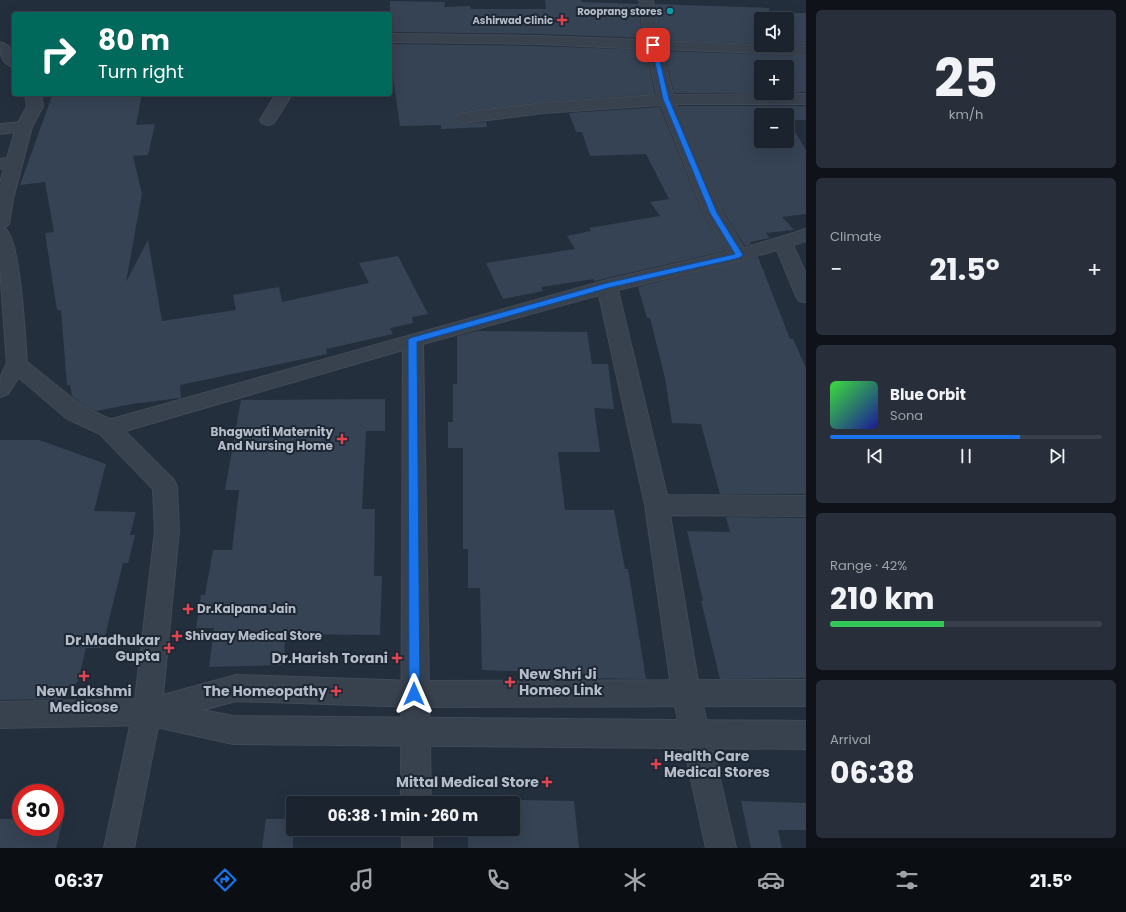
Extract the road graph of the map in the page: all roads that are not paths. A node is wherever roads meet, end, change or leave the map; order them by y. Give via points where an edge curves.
1 (646, 0) edge
2 (392, 38) edge
3 (653, 45) junction
4 (0, 46) edge
5 (806, 51) edge
6 (12, 61) edge
7 (33, 96) edge
8 (283, 96) edge
9 (666, 99) junction
10 (806, 99) edge
11 (463, 118) dead end
12 (268, 120) dead end
13 (24, 127) junction
14 (0, 129) edge
15 (7, 163) edge
16 (0, 224) edge
17 (0, 233) edge
18 (806, 234) edge
19 (783, 242) junction
20 (739, 255) junction
21 (607, 286) junction
22 (806, 296) edge
23 (412, 340) junction
24 (17, 365) junction
25 (0, 389) edge
26 (108, 428) junction
27 (657, 504) junction
28 (806, 506) edge
29 (686, 693) junction
30 (806, 693) edge
31 (414, 694) junction
32 (147, 712) junction
33 (0, 715) edge
34 (416, 732) junction
35 (696, 734) junction
36 (806, 735) edge
37 (416, 796) edge
38 (416, 836) edge
39 (119, 848) edge
40 (417, 848) edge
41 (722, 848) edge

1 - 3 street
2 - 3 street
3 - 5 street
3 - 9 street
4 - 6 street
7 - 13 street via 35,106
8 - 12 street
9 - 10 street
9 - 11 street via 543,108
9 - 20 street via 713,213
13 - 14 street
13 - 15 street
15 - 16 street
17 - 24 street via 9,263
18 - 19 street
19 - 20 street
19 - 22 street
20 - 21 street
21 - 23 street
21 - 27 street
23 - 26 street
23 - 31 street
24 - 25 street
24 - 26 street via 74,412
26 - 32 street via 165,486 167,531
27 - 28 street
27 - 29 street
29 - 30 street
29 - 31 street
29 - 35 street
31 - 32 street via 236,688
31 - 34 street
32 - 33 street
32 - 34 street via 233,730
32 - 39 street
34 - 35 street
34 - 37 street
35 - 36 street
35 - 41 street
38 - 40 street

